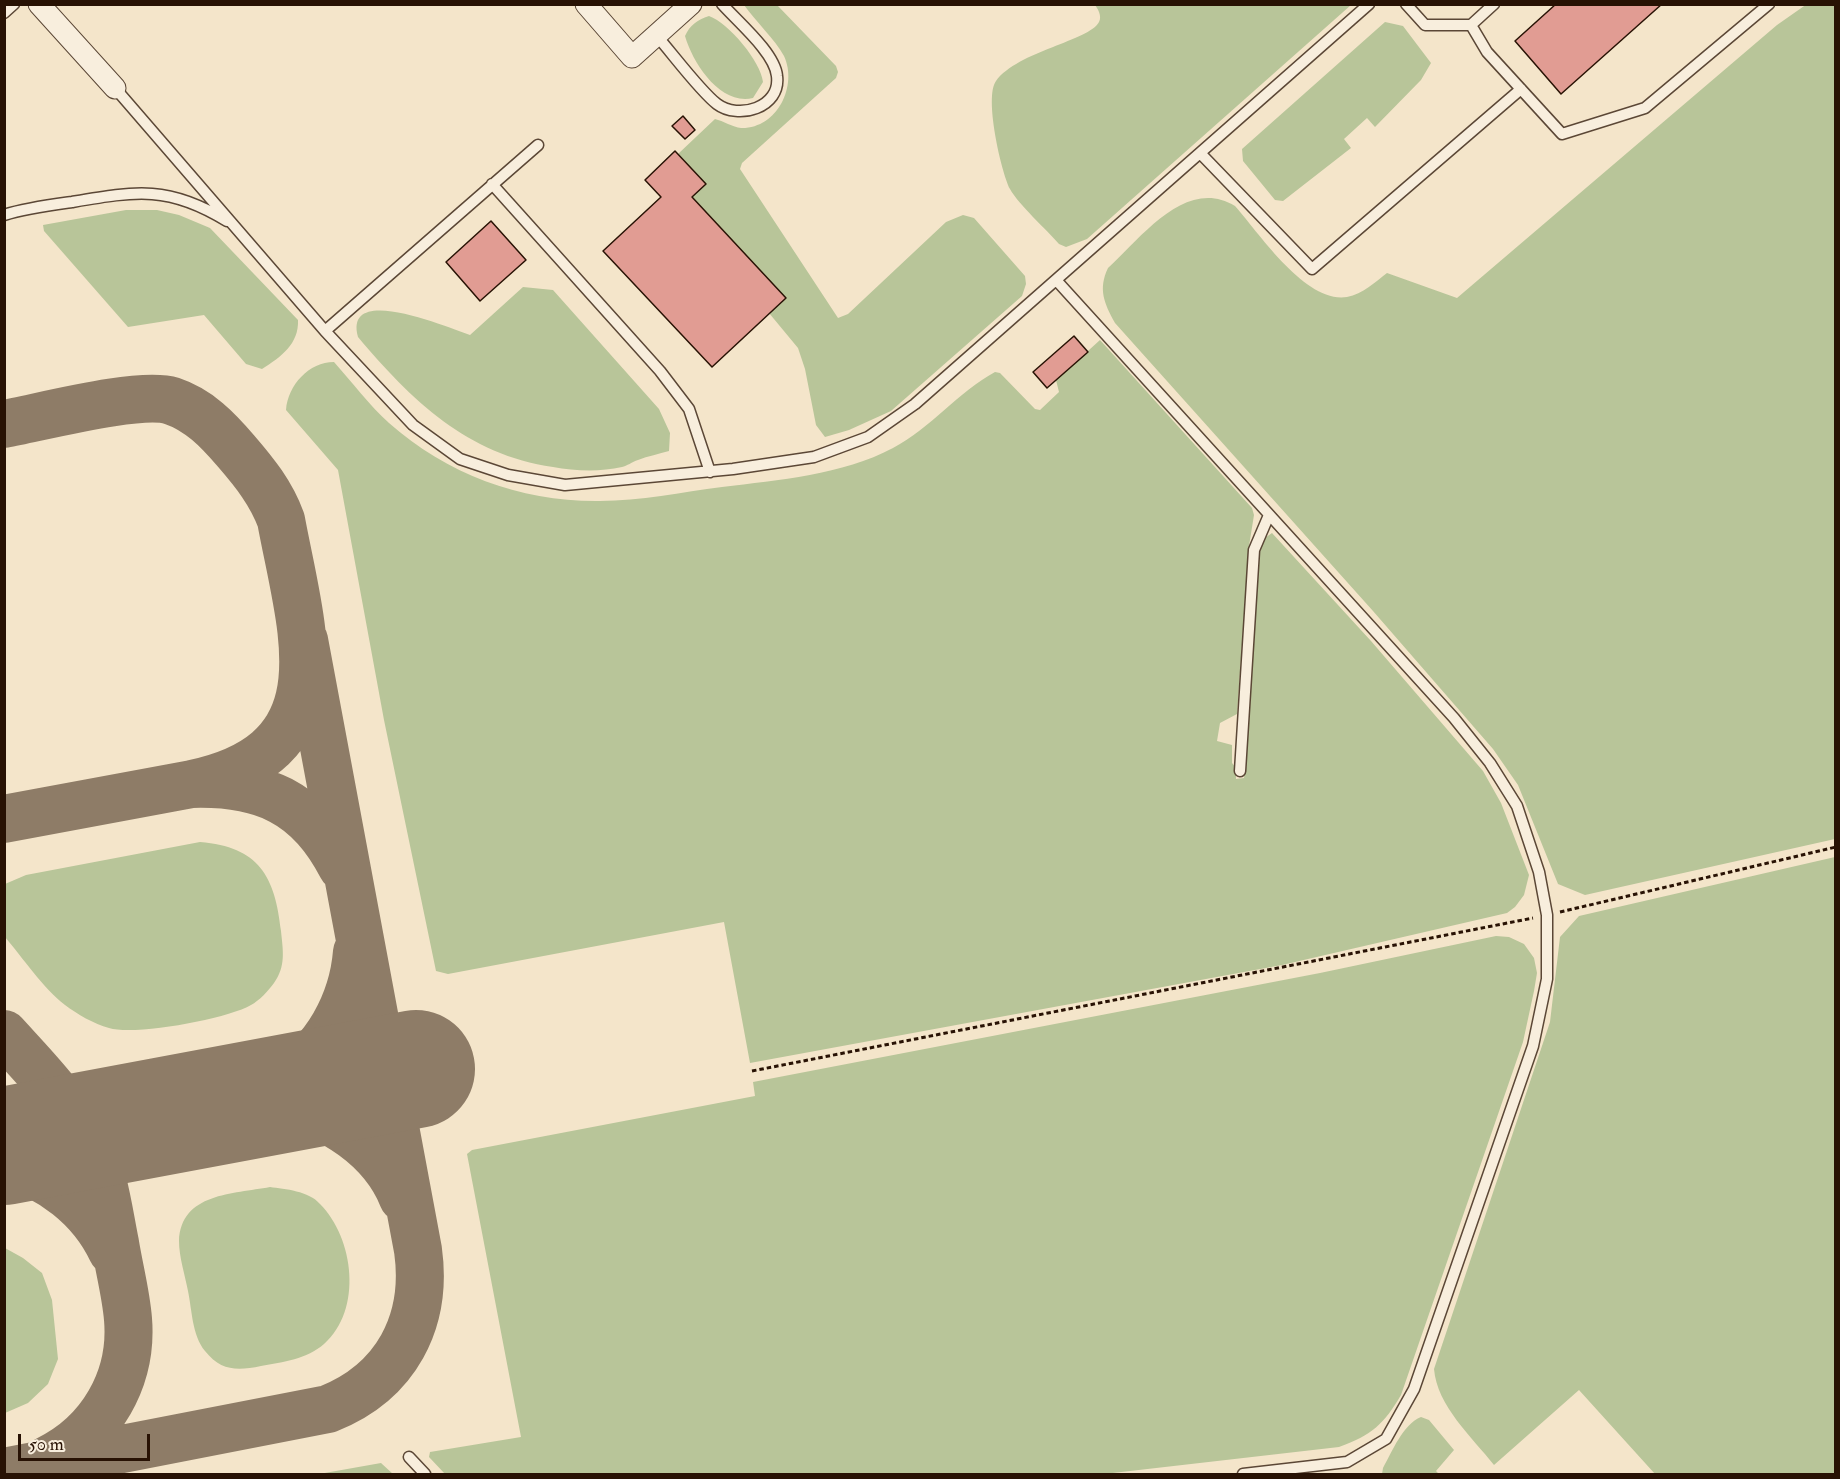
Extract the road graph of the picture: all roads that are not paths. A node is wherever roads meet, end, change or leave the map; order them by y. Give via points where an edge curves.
1 (14, 4) edge
2 (39, 4) edge
3 (586, 4) edge
4 (691, 4) edge
5 (722, 4) edge
6 (1369, 4) edge
7 (1407, 4) edge
8 (1494, 4) edge
9 (1769, 4) edge
10 (4, 13) edge
11 (1471, 26) junction
12 (656, 35) junction
13 (115, 88) joint
14 (1521, 89) junction
15 (538, 145) dead end
16 (1201, 154) junction
17 (492, 184) junction
18 (4, 215) edge
19 (237, 228) junction
20 (1057, 281) junction
21 (325, 331) junction
22 (710, 472) junction
23 (1269, 515) junction
24 (1240, 771) dead end
25 (410, 1457) dead end
26 (425, 1474) edge
27 (1243, 1474) edge

1 - 10 lane
2 - 13 street
3 - 12 street via 632,57
4 - 12 street
5 - 12 lane via 769,56 778,77 772,96 755,110 736,113 717,104
6 - 16 lane
7 - 11 lane via 1425,25
8 - 11 lane
9 - 14 lane via 1645,108 1562,134
11 - 14 lane via 1487,52
13 - 19 lane
14 - 16 lane via 1312,268
15 - 17 lane
16 - 20 lane
17 - 21 lane
17 - 22 lane via 660,371 689,409
18 - 19 lane via 125,193 154,192 180,197
19 - 21 lane
20 - 22 lane via 915,404 868,437 814,457
20 - 23 lane
21 - 22 lane via 413,425 460,459 508,476 565,485
23 - 24 lane via 1254,550
23 - 27 lane via 1454,718 1490,763 1517,806 1539,872 1547,915 1547,979 1533,1046 1414,1389 1386,1439 1347,1462
25 - 26 lane

